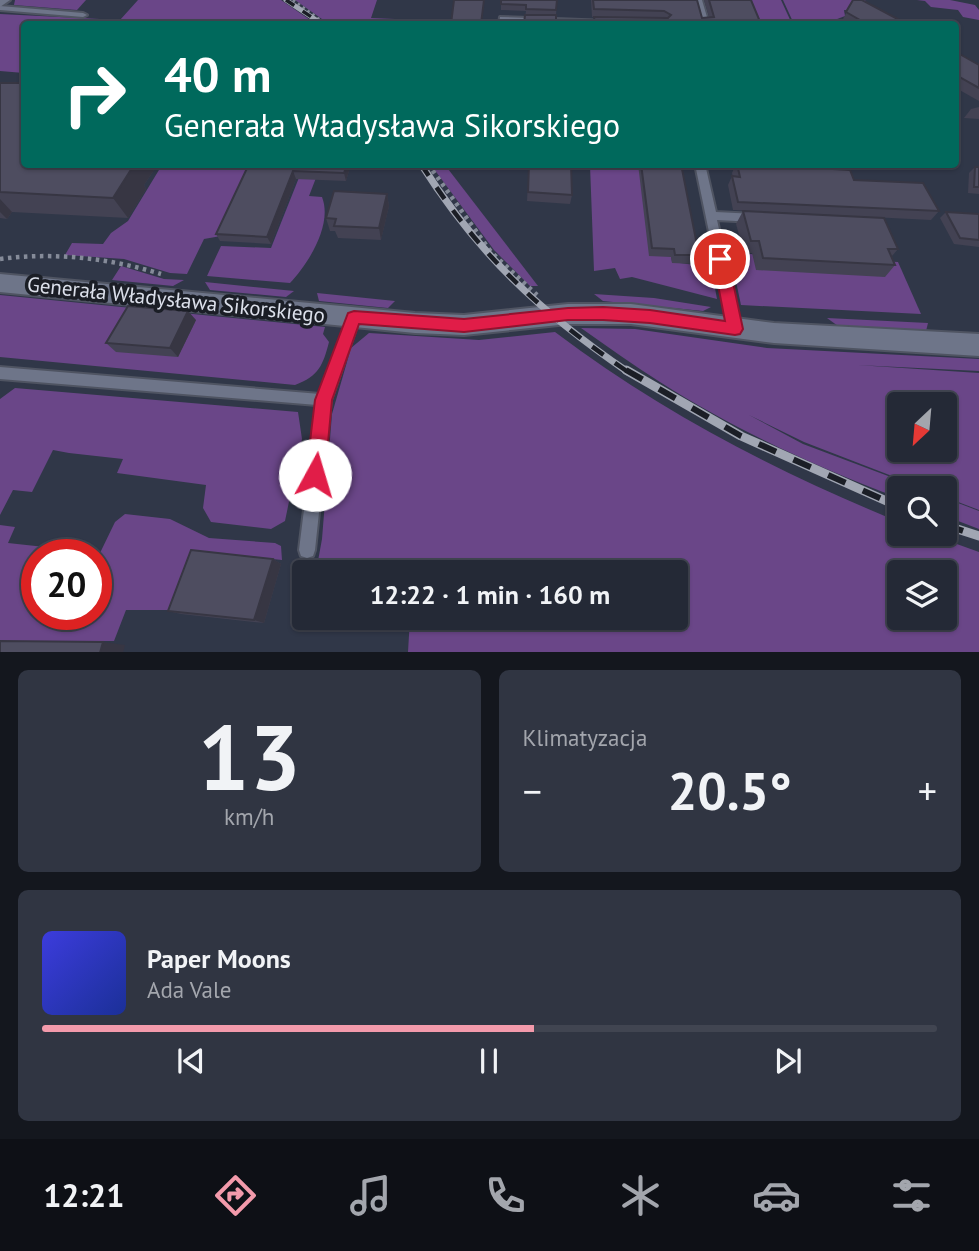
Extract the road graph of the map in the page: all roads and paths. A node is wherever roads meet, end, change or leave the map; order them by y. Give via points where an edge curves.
1 (293, 0) edge
2 (698, 0) edge
3 (0, 8) edge
4 (83, 15) dead end
5 (322, 21) edge
6 (503, 21) edge
7 (562, 21) edge
8 (704, 21) edge
9 (431, 168) edge
10 (701, 168) edge
11 (711, 216) junction
12 (766, 219) edge
13 (0, 259) edge
14 (167, 276) dead end
15 (0, 283) edge
16 (533, 300) dead end
17 (354, 317) junction
18 (735, 329) junction
19 (979, 345) edge
20 (0, 373) edge
21 (324, 400) junction
22 (307, 550) dead end

1 - 5 path
2 - 8 lane
3 - 4 lane
6 - 7 lane
9 - 16 path via 491,251 541,299
10 - 11 lane
11 - 12 lane
11 - 18 lane
13 - 14 path via 25,255 134,264
15 - 17 street, Generała Władysława Sikorskiego
17 - 18 street, Generała Władysława Sikorskiego via 464,325 603,313
17 - 21 lane
18 - 19 street, Generała Władysława Sikorskiego
20 - 21 lane
21 - 22 lane

